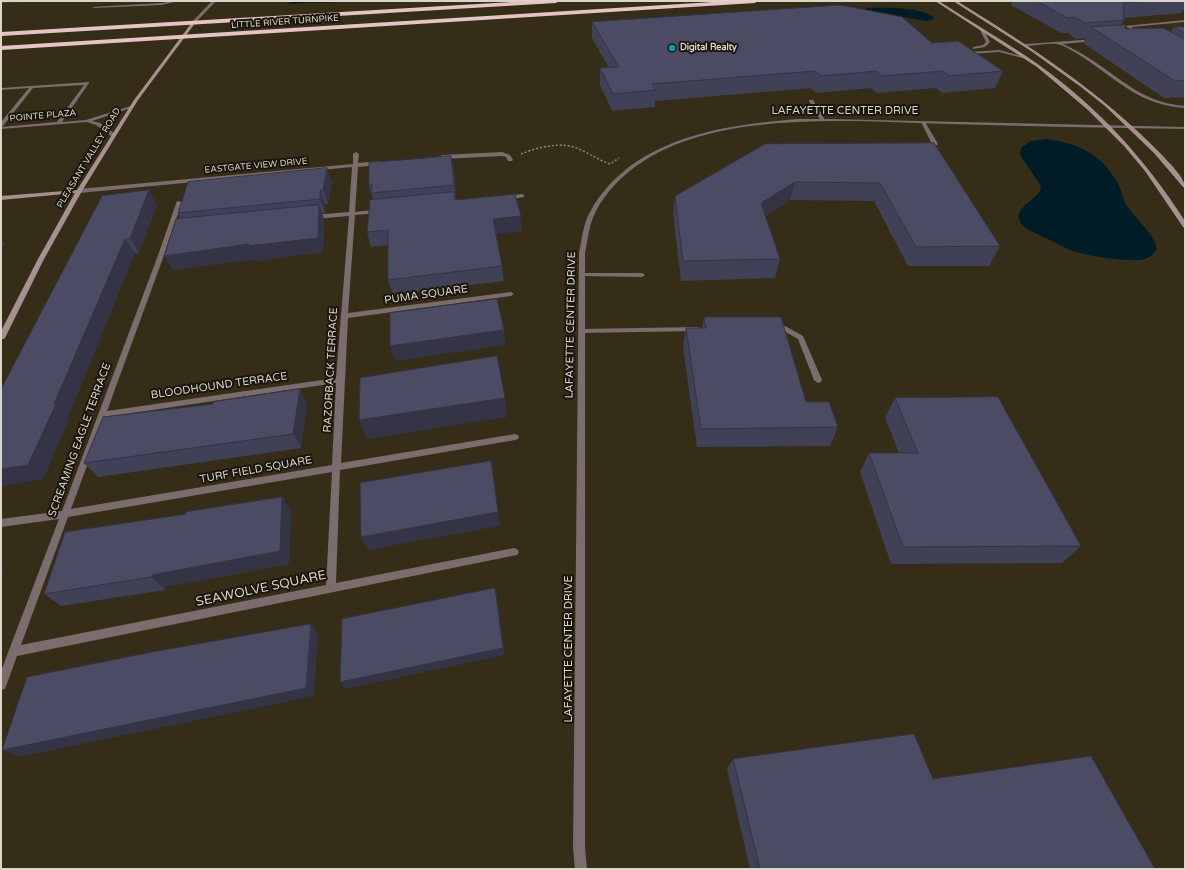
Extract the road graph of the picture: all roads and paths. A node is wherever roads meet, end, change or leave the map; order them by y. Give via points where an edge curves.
1 (99, 1) edge
2 (176, 1) edge
3 (214, 1) edge
4 (556, 1) edge
5 (755, 1) edge
6 (937, 1) edge
7 (955, 1) edge
8 (1185, 21) edge
9 (194, 22) junction
10 (982, 30) junction
11 (1, 34) edge
12 (1139, 36) edge
13 (181, 37) junction
14 (1102, 39) edge
15 (1058, 43) junction
16 (1026, 45) junction
17 (1, 48) edge
18 (1027, 58) junction
19 (32, 87) junction
20 (1, 89) edge
21 (811, 101) dead end
22 (132, 106) junction
23 (1185, 107) edge
24 (823, 120) junction
25 (87, 121) junction
26 (923, 122) junction
27 (59, 123) junction
28 (1, 126) edge
29 (1107, 126) junction
30 (1132, 127) junction
31 (1185, 128) edge
32 (113, 135) junction
33 (935, 144) edge
34 (356, 154) dead end
35 (434, 158) edge
36 (619, 158) dead end
37 (510, 160) joint
38 (384, 163) edge
39 (356, 166) junction
40 (1185, 186) edge
41 (79, 191) junction
42 (522, 196) dead end
43 (1, 198) edge
44 (499, 199) edge
45 (179, 202) dead end
46 (384, 210) edge
47 (353, 214) junction
48 (306, 218) edge
49 (1185, 226) edge
50 (582, 275) junction
51 (642, 275) dead end
52 (511, 294) dead end
53 (344, 316) junction
54 (768, 328) edge
55 (707, 329) edge
56 (581, 331) junction
57 (1, 338) edge
58 (340, 380) junction
59 (818, 380) dead end
60 (101, 415) junction
61 (515, 437) dead end
62 (337, 468) junction
63 (64, 514) junction
64 (1, 523) edge
65 (514, 552) dead end
66 (331, 588) junction
67 (13, 652) junction
68 (1, 685) edge
69 (581, 869) edge

1 - 2 street via 94,7
3 - 9 street, PLEASANT VALLEY ROAD
4 - 9 highway, LITTLE RIVER TURNPIKE
5 - 13 highway, LITTLE RIVER TURNPIKE
6 - 10 main road
7 - 16 main road
8 - 12 street via 1127,26 1147,36
9 - 11 highway, LITTLE RIVER TURNPIKE
9 - 13 main road, PLEASANT VALLEY ROAD
10 - 18 main road
10 - 18 street via 988,42 986,45 962,50 970,53 1006,52
13 - 17 highway, LITTLE RIVER TURNPIKE
13 - 22 main road, PLEASANT VALLEY ROAD
14 - 15 street
15 - 16 street
15 - 23 street via 1081,54 1147,99 1163,105
16 - 30 main road via 1086,88
18 - 29 main road via 1067,89
19 - 20 street
19 - 27 street via 87,83
19 - 28 street
21 - 24 street
22 - 25 street
22 - 32 main road, PLEASANT VALLEY ROAD
24 - 26 street, LAFAYETTE CENTER DRIVE
24 - 50 street, LAFAYETTE CENTER DRIVE via 766,122 731,127 665,148 633,166 602,196 594,211 587,226 582,253
25 - 27 street, POINTE PLAZA
25 - 32 street via 98,124
26 - 29 street, LAFAYETTE CENTER DRIVE
26 - 33 street
27 - 28 street, POINTE PLAZA
29 - 30 street, LAFAYETTE CENTER DRIVE
29 - 49 main road via 1147,169
30 - 31 street, LAFAYETTE CENTER DRIVE
30 - 40 main road
32 - 41 main road, PLEASANT VALLEY ROAD
34 - 39 street, RAZORBACK TERRACE
35 - 37 street via 502,154
36 - 37 path via 610,164 604,163 573,146 554,146 535,148
38 - 39 street, EASTGATE VIEW DRIVE
39 - 41 street, EASTGATE VIEW DRIVE
39 - 47 street, RAZORBACK TERRACE
41 - 43 main road, EASTGATE VIEW DRIVE
41 - 57 main road, PLEASANT VALLEY ROAD
42 - 44 street
45 - 60 street, SCREAMING EAGLE TERRACE via 171,232
46 - 47 street
47 - 48 street
47 - 53 street, RAZORBACK TERRACE
50 - 51 street
50 - 56 street, LAFAYETTE CENTER DRIVE
52 - 53 street, PUMA SQUARE
53 - 58 street, RAZORBACK TERRACE
54 - 59 street via 783,328 801,338
55 - 56 street
56 - 69 street, LAFAYETTE CENTER DRIVE
58 - 60 street, BLOODHOUND TERRACE
58 - 62 street, RAZORBACK TERRACE
60 - 63 street, SCREAMING EAGLE TERRACE
61 - 62 street, TURF FIELD SQUARE
62 - 63 street, TURF FIELD SQUARE
62 - 66 street, RAZORBACK TERRACE
63 - 64 street, TURF FIELD SQUARE
63 - 67 street, SCREAMING EAGLE TERRACE
65 - 66 street, SEAWOLVE SQUARE
66 - 67 street, SEAWOLVE SQUARE
67 - 68 street, SCREAMING EAGLE TERRACE

